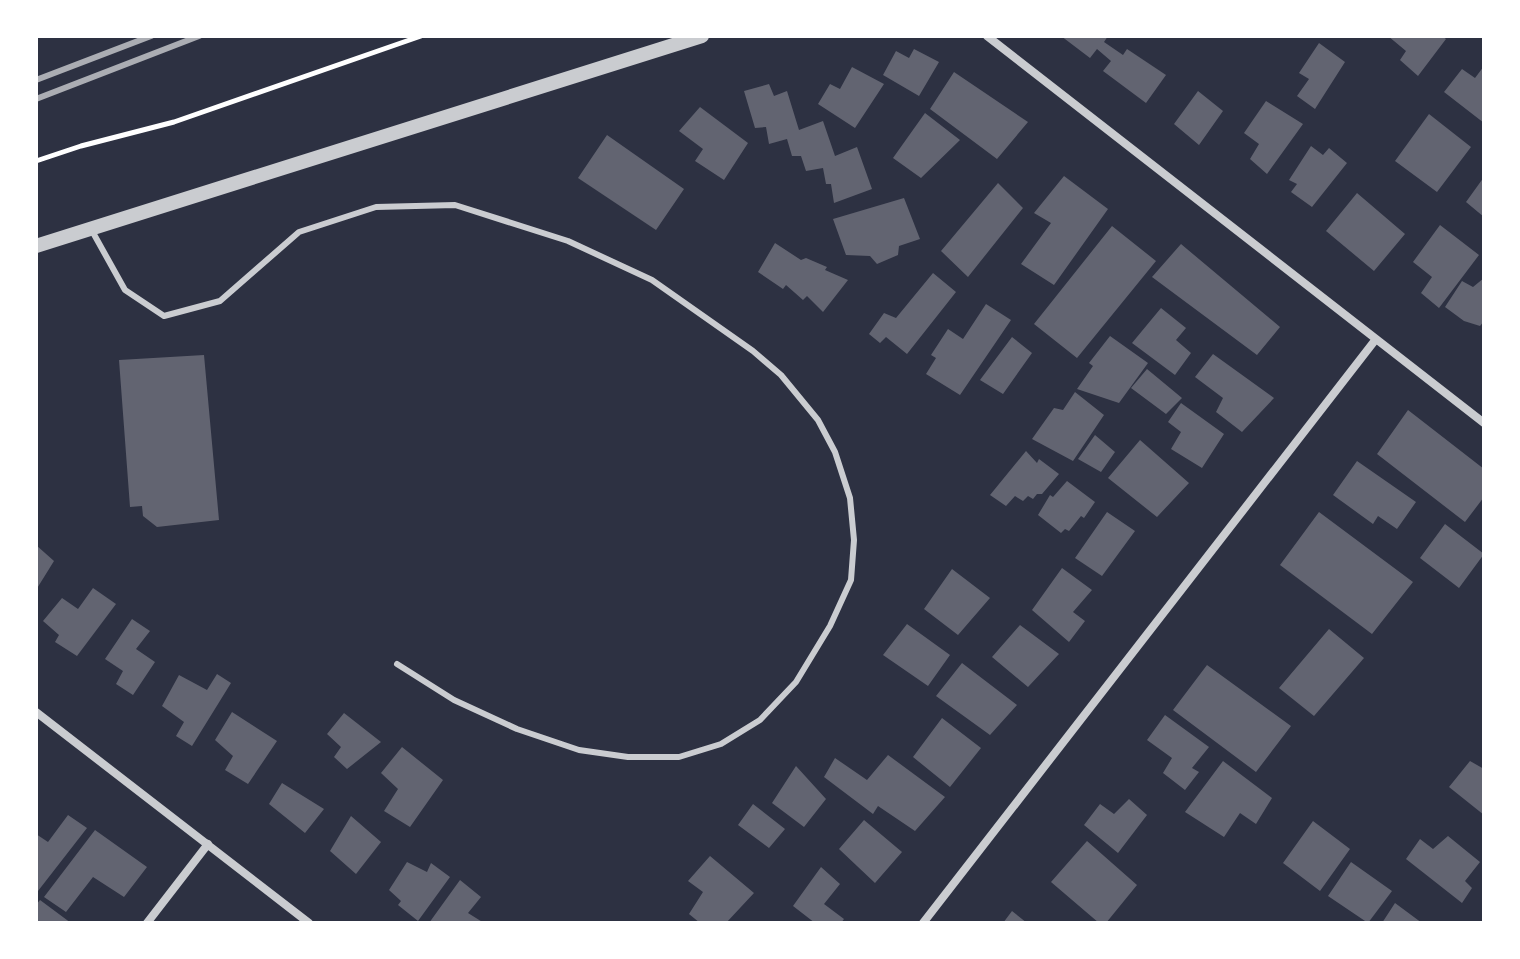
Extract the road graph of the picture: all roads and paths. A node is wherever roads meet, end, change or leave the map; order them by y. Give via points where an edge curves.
1 (421, 36) edge
2 (702, 36) edge
3 (987, 36) edge
4 (36, 161) edge
5 (91, 229) junction
6 (36, 246) edge
7 (1376, 339) junction
8 (1484, 423) edge
9 (397, 664) dead end
10 (36, 712) edge
11 (208, 844) junction
12 (147, 923) edge
13 (309, 923) edge
14 (923, 923) edge

1 - 4 path via 174,122
2 - 5 street
3 - 7 street
5 - 6 street
5 - 9 lane via 125,290 164,316 220,301 299,232 376,207 455,205 568,241 652,280 781,375 818,420 835,452 850,498 851,580 796,682 760,720 721,744 679,757 579,750 454,700
7 - 8 street
7 - 14 street
10 - 11 street
11 - 12 street
11 - 13 street

